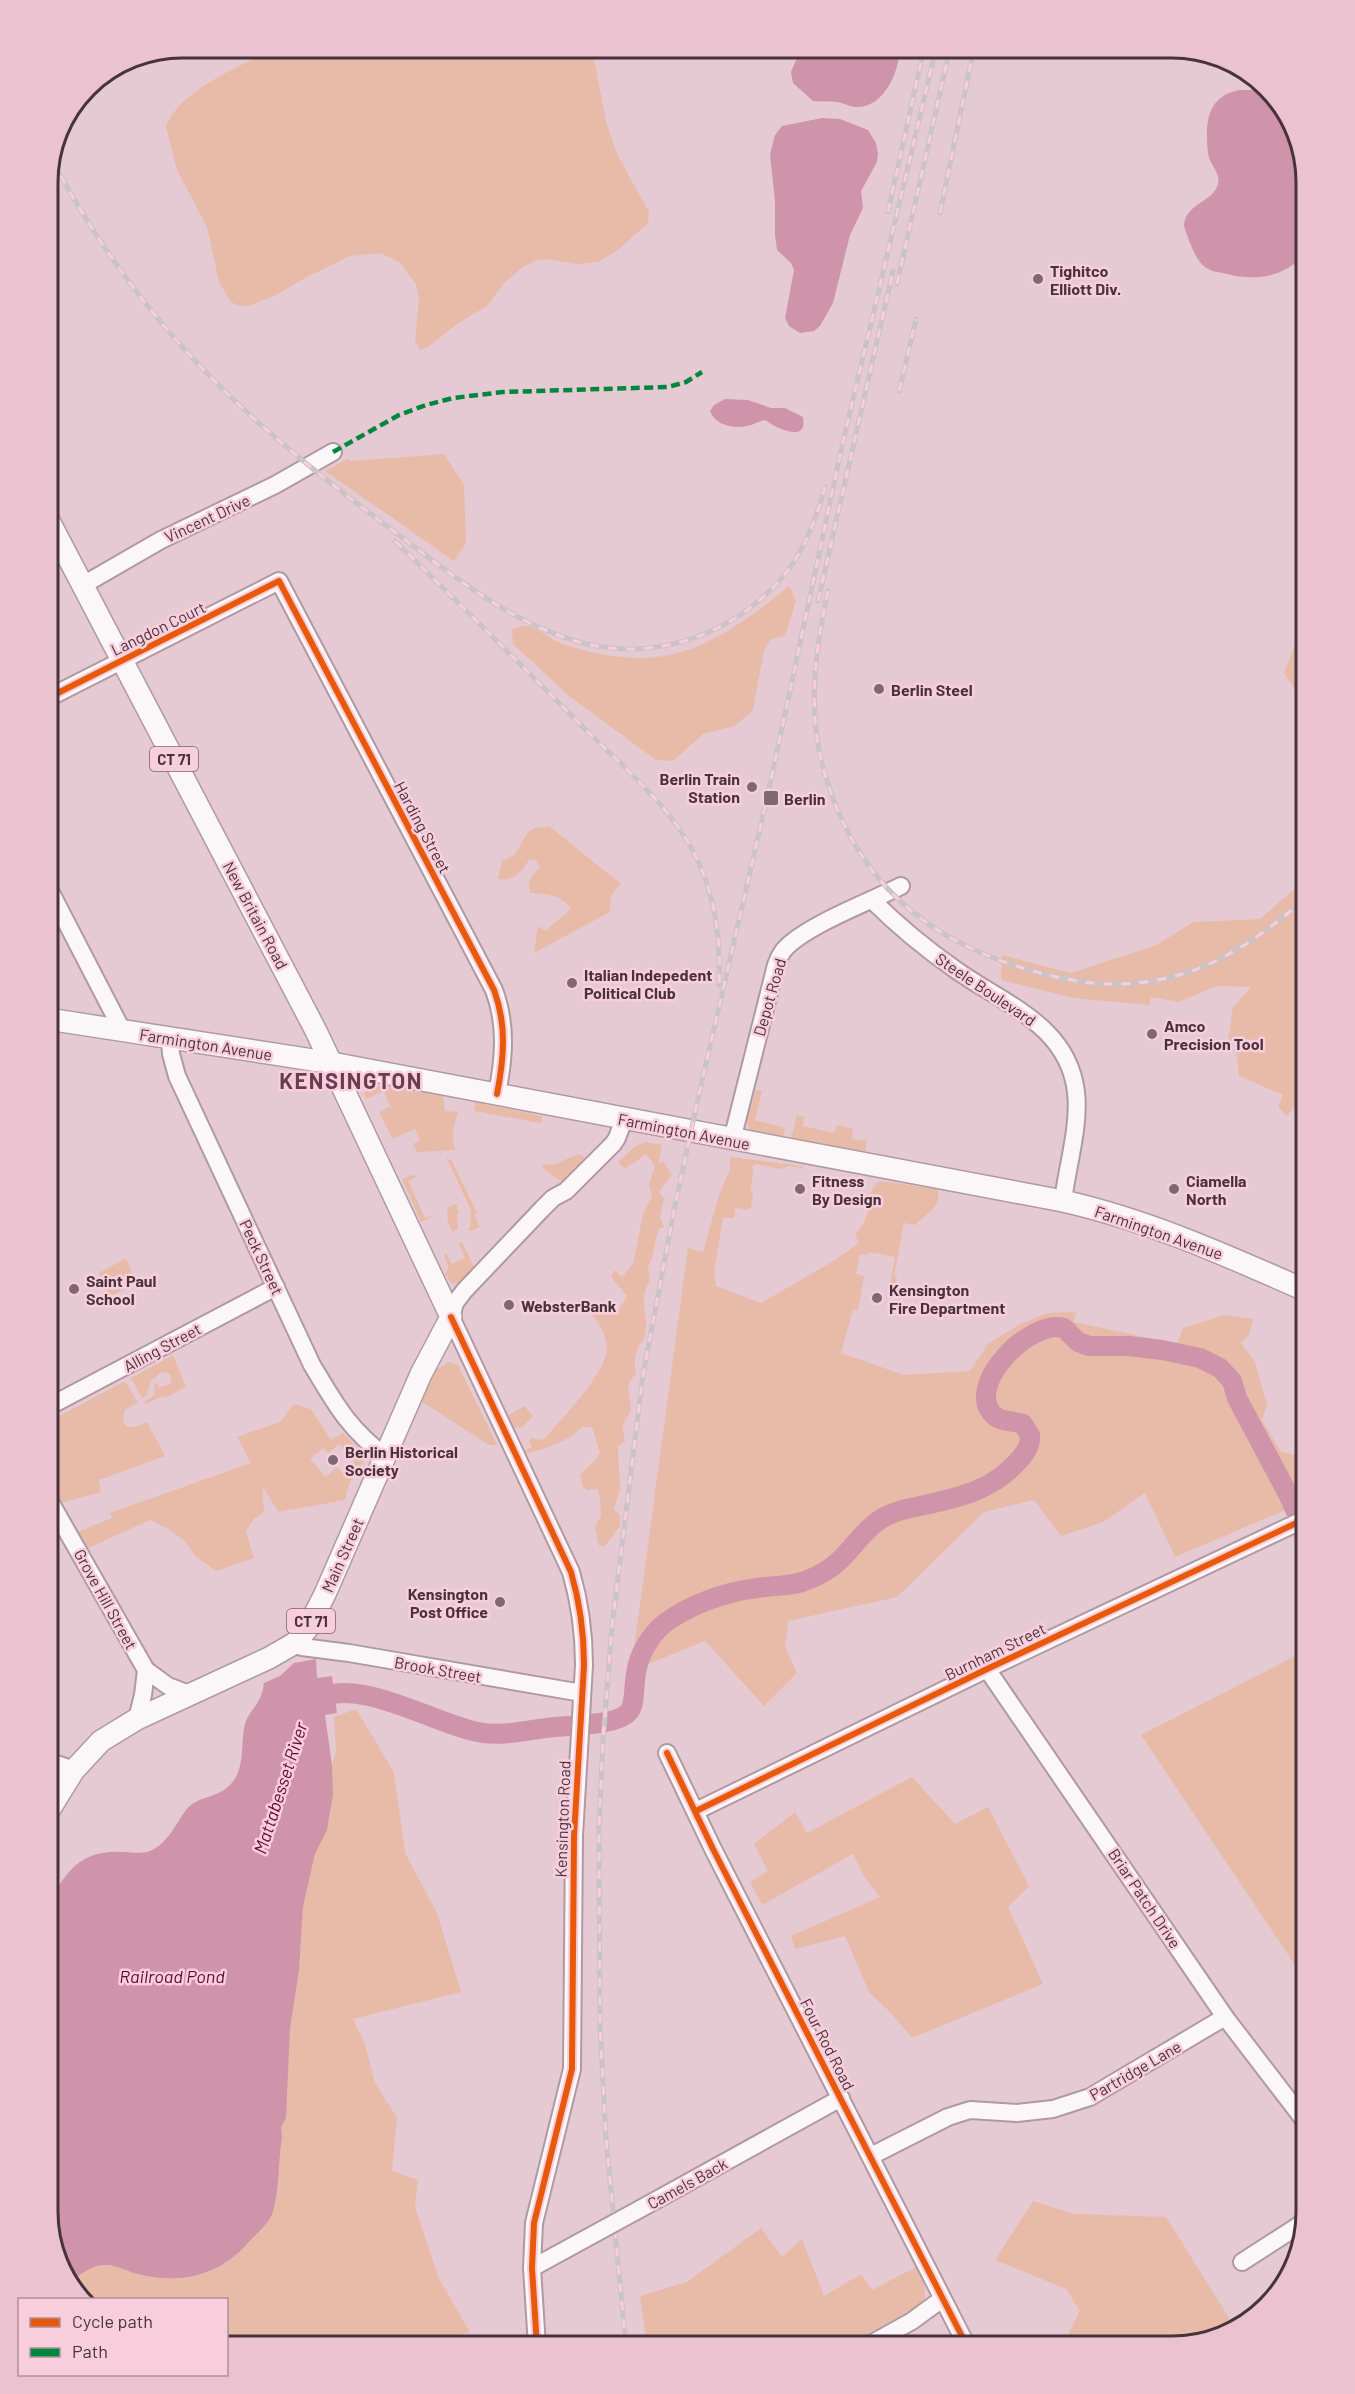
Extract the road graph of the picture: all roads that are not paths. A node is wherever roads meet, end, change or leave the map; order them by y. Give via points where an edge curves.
1 (333, 452) dead end
2 (59, 539) edge
3 (279, 581) joint
4 (83, 585) junction
5 (123, 660) junction
6 (59, 693) edge
7 (901, 886) dead end
8 (872, 900) junction
9 (59, 908) edge
10 (59, 1021) edge
11 (122, 1030) junction
12 (170, 1039) junction
13 (332, 1063) junction
14 (497, 1094) junction
15 (624, 1119) junction
16 (732, 1140) junction
17 (1063, 1201) junction
18 (1296, 1286) edge
19 (276, 1287) junction
20 (451, 1317) junction
21 (58, 1402) edge
22 (386, 1457) junction
23 (58, 1516) edge
24 (1296, 1523) edge
25 (295, 1643) junction
26 (987, 1669) junction
27 (146, 1670) junction
28 (582, 1693) junction
29 (189, 1694) junction
30 (136, 1719) junction
31 (667, 1753) dead end
32 (58, 1765) edge
33 (74, 1770) junction
34 (58, 1796) edge
35 (696, 1811) junction
36 (1226, 2017) junction
37 (841, 2098) junction
38 (1296, 2109) edge
39 (871, 2156) junction
40 (1295, 2228) edge
41 (1242, 2262) dead end
42 (532, 2268) junction
43 (942, 2299) junction
44 (536, 2335) edge
45 (886, 2336) edge
46 (962, 2336) edge

1 - 4 street, Vincent Drive via 161,540
2 - 4 main road, New Britain Road / CT 71
3 - 5 street, Langdon Court
3 - 14 street, Harding Street via 494,990 504,1037
4 - 5 main road, New Britain Road / CT 71
5 - 6 street, Langdon Court
5 - 13 main road, New Britain Road / CT 71
7 - 8 street, Depot Road
8 - 16 street, Depot Road via 800,936 778,958
8 - 17 street, Steele Boulevard via 951,966 1031,1017 1059,1046 1071,1070 1077,1102
9 - 11 street
10 - 11 main road, Farmington Avenue
11 - 12 main road, Farmington Avenue
12 - 13 main road, Farmington Avenue
12 - 19 street, Peck Street via 177,1076
13 - 14 main road, Farmington Avenue
13 - 20 main road, New Britain Road / CT 71
14 - 15 main road, Farmington Avenue
15 - 16 main road, Farmington Avenue
15 - 20 street, Main Street via 613,1144 566,1191 562,1203 524,1235 488,1272 464,1307
16 - 17 main road, Farmington Avenue
17 - 18 main road, Farmington Avenue via 1173,1235
19 - 21 street, Alling Street
19 - 22 street, Peck Street via 336,1407 361,1438
20 - 22 main road, Main Street / CT 71 via 421,1374
20 - 28 street, Kensington Road via 571,1572 582,1624
22 - 25 main road, Main Street / CT 71 via 325,1594
23 - 27 street, Grove Hill Street
24 - 26 street, Burnham Street
25 - 28 street, Brook Street
25 - 29 main road, Main Street / CT 71
26 - 35 street, Burnham Street
26 - 36 street, Briar Patch Drive
27 - 29 street, Grove Hill Street via 168,1686
27 - 30 street
28 - 42 street, Kensington Road via 574,1836 572,2069 537,2205
29 - 30 main road, Main Street / CT 71
30 - 33 main road, Main Street / CT 71 via 102,1741
31 - 35 street, Four Rod Road
32 - 33 street
33 - 34 main road, Main Street / CT 71
35 - 37 street, Four Rod Road
36 - 38 street, Briar Patch Drive
36 - 39 street, Partridge Lane via 1090,2097 1053,2109 1017,2113 970,2110
37 - 39 street, Four Rod Road
37 - 42 street, Camels Back, bridge
39 - 43 street, Four Rod Road
40 - 41 street
42 - 44 street, Kensington Road
43 - 45 street
43 - 46 street, Four Rod Road

